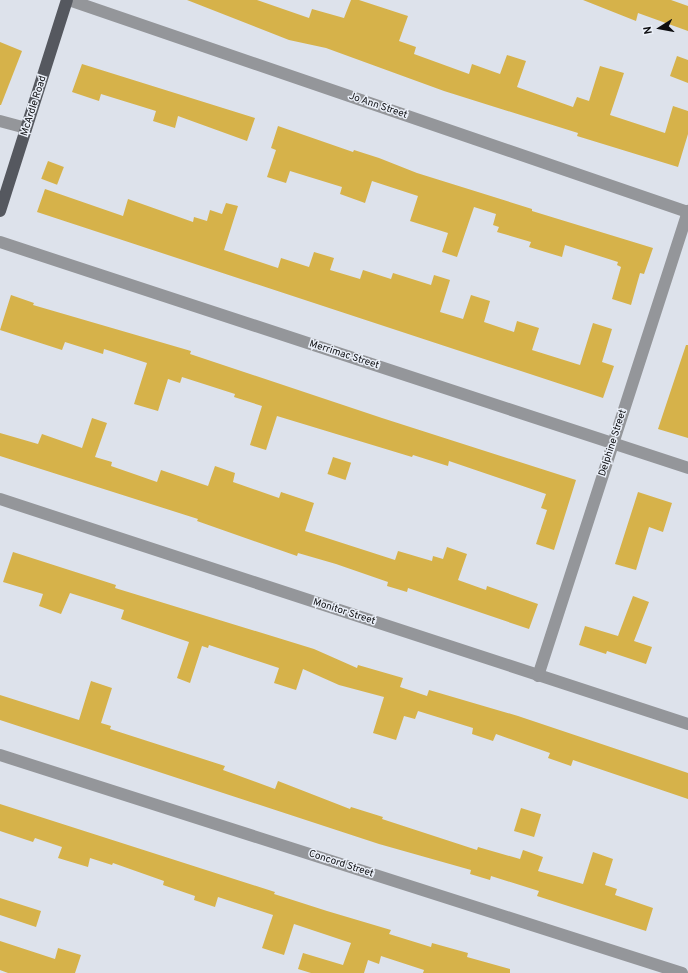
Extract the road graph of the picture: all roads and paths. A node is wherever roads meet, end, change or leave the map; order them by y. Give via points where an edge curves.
1 (68, 0) edge
2 (0, 121) edge
3 (26, 128) junction
4 (0, 211) edge
5 (688, 211) edge
6 (0, 242) edge
7 (613, 442) junction
8 (688, 468) edge
9 (0, 499) edge
10 (538, 676) junction
11 (688, 724) edge
12 (0, 755) edge
13 (682, 973) edge

1 - 3 main road, McArdle Road
1 - 5 street, Jo Ann Street
2 - 3 street
3 - 4 main road, McArdle Road
5 - 7 street, Delphine Street
6 - 7 street, Merrimac Street
7 - 8 street, Merrimac Street
7 - 10 street, Delphine Street
9 - 10 street, Monitor Street
10 - 11 street, Monitor Street
12 - 13 street, Concord Street

